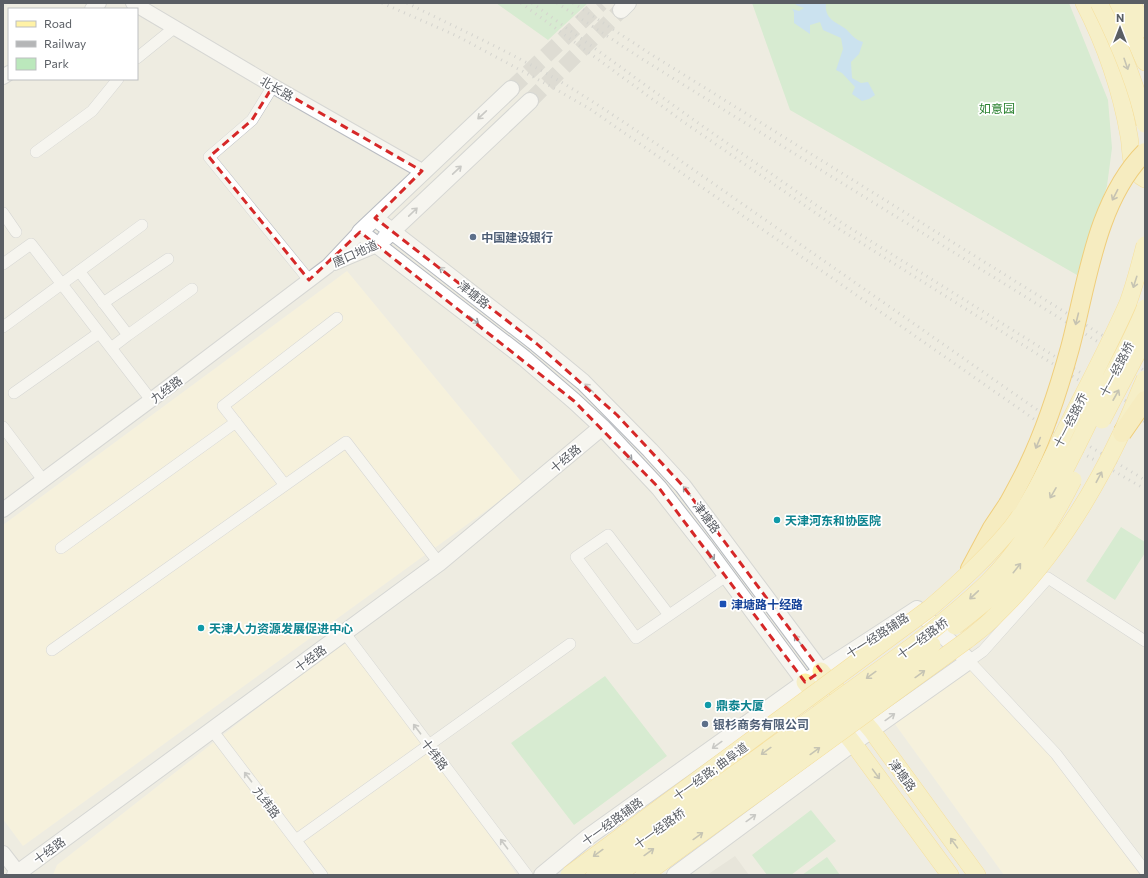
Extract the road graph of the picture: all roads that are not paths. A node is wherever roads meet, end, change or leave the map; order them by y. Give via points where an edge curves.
1 (133, 3) edge
2 (1084, 3) edge
3 (1099, 3) edge
4 (1118, 3) edge
5 (1132, 3) edge
6 (174, 28) junction
7 (1145, 29) edge
8 (138, 57) edge
9 (1145, 62) edge
10 (117, 80) edge
11 (273, 86) junction
12 (511, 89) tunnel mouth
13 (530, 101) tunnel mouth
14 (1145, 106) edge
15 (1124, 114) junction
16 (1145, 124) edge
17 (36, 152) dead end
18 (1145, 152) edge
19 (422, 171) junction
20 (1145, 179) edge
21 (3, 214) edge
22 (375, 218) junction
23 (142, 225) dead end
24 (392, 231) junction
25 (16, 232) dead end
26 (360, 232) junction
27 (377, 245) junction
28 (1145, 245) edge
29 (168, 259) dead end
30 (3, 264) edge
31 (328, 266) junction
32 (79, 271) junction
33 (309, 280) junction
34 (62, 284) junction
35 (192, 289) dead end
36 (103, 303) junction
37 (1145, 308) edge
38 (337, 318) dead end
39 (3, 327) edge
40 (99, 333) junction
41 (128, 335) junction
42 (1145, 338) edge
43 (111, 348) junction
44 (1145, 379) edge
45 (14, 393) dead end
46 (151, 400) junction
47 (1145, 400) edge
48 (617, 415) junction
49 (236, 422) junction
50 (3, 427) edge
51 (602, 427) junction
52 (1122, 433) junction
53 (43, 480) junction
54 (285, 485) junction
55 (3, 510) edge
56 (61, 548) dead end
57 (439, 563) junction
58 (726, 576) junction
59 (965, 577) junction
60 (670, 615) junction
61 (344, 632) junction
62 (1145, 641) edge
63 (570, 644) dead end
64 (52, 650) dead end
65 (969, 661) junction
66 (821, 671) junction
67 (805, 682) junction
68 (212, 730) junction
69 (872, 731) junction
70 (853, 743) junction
71 (428, 744) junction
72 (296, 840) junction
73 (3, 853) edge
74 (1145, 871) edge
75 (18, 874) edge
76 (322, 875) edge
77 (527, 875) edge
78 (542, 875) edge
79 (568, 875) edge
80 (594, 875) edge
81 (617, 875) edge
82 (644, 875) edge
83 (675, 875) edge
84 (950, 875) edge
85 (977, 875) edge

1 - 6 street, 北长路
2 - 15 main road via 1108,61
3 -> 16 main road, bridge via 1124,56
4 - 9 main road
5 - 7 main road
6 - 8 street
6 - 11 street, 北长路
10 - 17 street via 92,111
11 - 19 street, 北长路
11 - 33 street via 252,120 208,158
12 -> 19 main road, 唐口地道
24 -> 13 main road, 唐口地道
14 - 15 main road
15 - 20 main road via 1131,160 1139,176
18 -> 59 highway, bridge via 1123,181 1106,215 1061,380 1044,429 1028,466
19 - 22 main road, 唐口地道
21 - 25 street
22 - 24 main road, 津塘路
22 - 26 main road, 唐口地道
23 - 32 street
24 - 27 main road, 唐口地道
48 -> 24 main road, 津塘路 via 583,382 537,344
26 - 27 main road, 津塘路
26 - 31 street, 唐口地道
27 - 31 street, 唐口地道
27 -> 51 main road, 津塘路 via 524,358
28 -> 59 main road, 十一经路乔, bridge via 1128,302 1041,478 1012,526 993,550
29 - 36 street
30 - 34 street via 31,244
31 - 33 street, 九经路
32 - 34 street
32 - 36 street
33 - 46 street, 九经路
34 - 39 street
34 - 40 street
35 - 41 street
36 - 41 street
37 -> 80 main road, 十一经路桥, bridge via 1054,489 1024,537 988,581 914,644
38 - 49 street via 223,406
40 - 43 street
40 - 45 street
41 - 43 street
81 -> 42 main road, 十一经路桥, bridge via 910,662 987,601 1006,582 1048,524 1068,489
43 - 46 street
44 - 52 main road, bridge
46 - 53 street, 九经路
47 - 52 highway, bridge
48 - 51 street, 十经路
66 -> 48 main road, 津塘路 via 683,486
49 - 54 street
49 - 56 street
50 - 53 street
51 - 57 main road, 十经路
51 -> 58 main road, 津塘路 via 659,488
82 -> 52 main road, bridge via 995,617 1047,559 1070,527
53 - 55 street, 九经路
54 - 57 street via 346,442
54 - 64 street
57 - 61 main road, 十经路
58 - 60 street
58 - 67 main road, 津塘路
59 -> 79 main road, 十一经路; 曲阜道, bridge via 930,608
60 - 60 street via 636,638 576,557 608,535
61 - 68 main road, 十经路
71 -> 61 street, 十纬路
62 - 65 street via 1048,578 983,651
63 - 71 street
65 - 66 main road, 十一经路辅路 via 917,609
69 -> 65 main road
65 - 74 street via 1056,754
66 - 67 main road, 十一经路辅路
66 - 69 main road, 津塘路
67 - 70 main road, 津塘路
67 -> 78 main road, 十一经路辅路 via 588,837
72 -> 68 street, 九纬路
68 - 75 main road, 十经路
69 - 70 main road
85 -> 69 main road, 津塘路
83 -> 70 main road
70 -> 84 main road, 津塘路
71 - 72 street
77 -> 71 street, 十纬路
72 - 76 street, 九纬路
73 - 75 street

